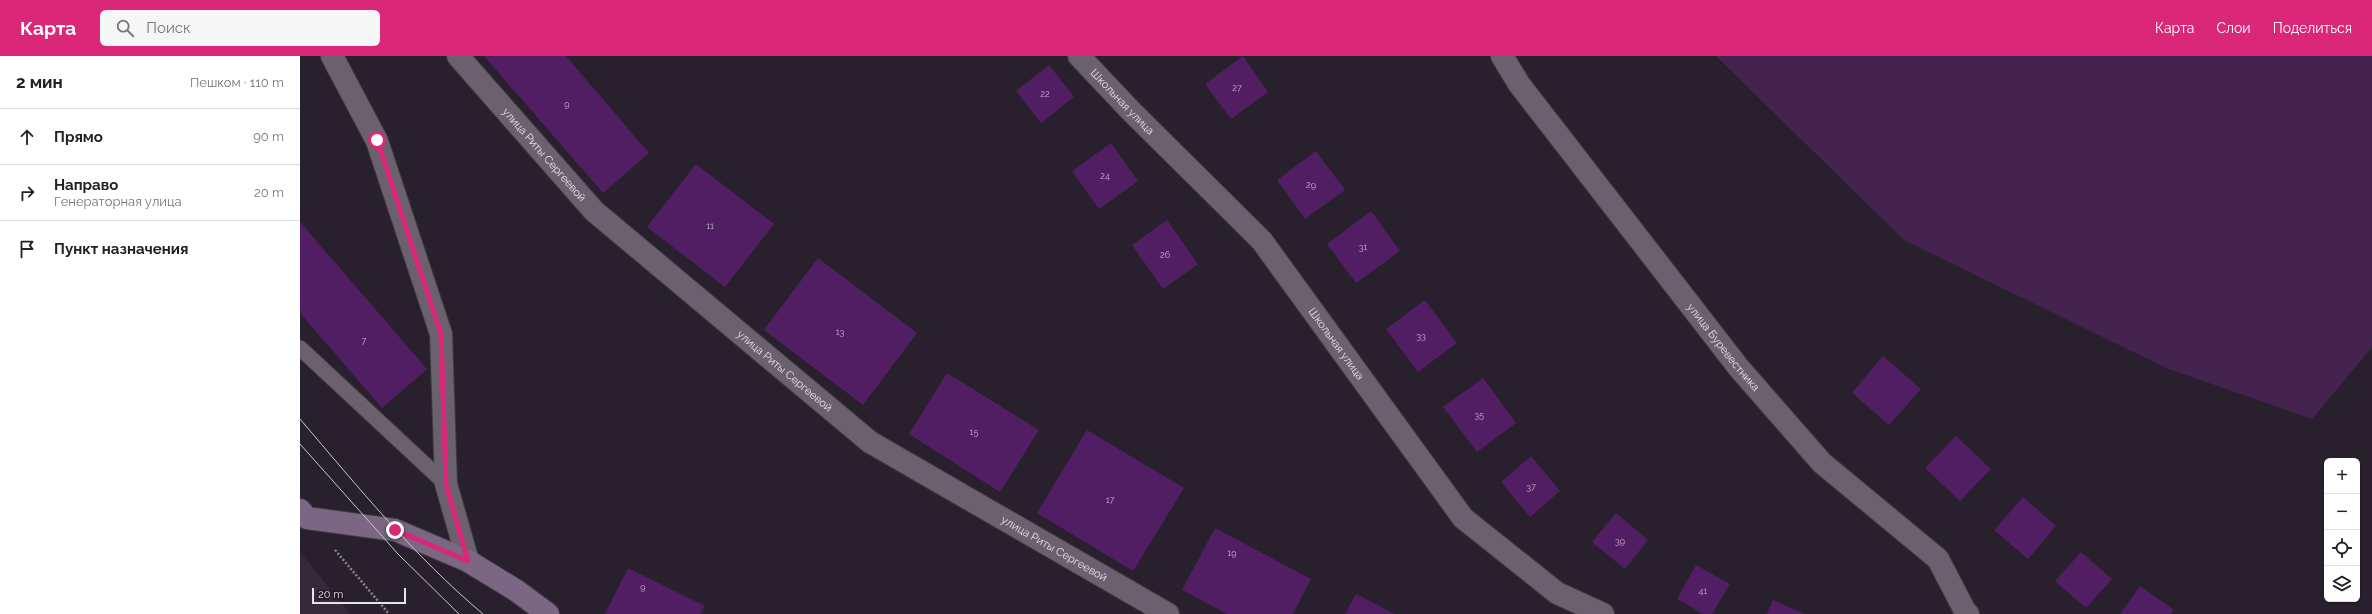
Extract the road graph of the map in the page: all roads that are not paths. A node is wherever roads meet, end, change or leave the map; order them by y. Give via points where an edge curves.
1 (332, 56) edge
2 (458, 56) edge
3 (1079, 56) edge
4 (1502, 56) edge
5 (300, 348) edge
6 (446, 484) junction
7 (304, 514) edge
8 (468, 561) junction
9 (548, 614) edge
10 (1168, 614) edge
11 (1603, 614) edge
12 (1968, 614) edge

1 - 6 street via 377,140 441,334
2 - 10 street, улица Риты Сергеевой via 594,212 870,442
3 - 11 street, Школьная улица via 1262,241 1463,518 1556,593
4 - 12 street, улица Буревестника via 1519,84 1739,368 1822,463 1938,559
5 - 6 lane
6 - 8 street
7 - 8 main road via 395,530
8 - 9 main road

